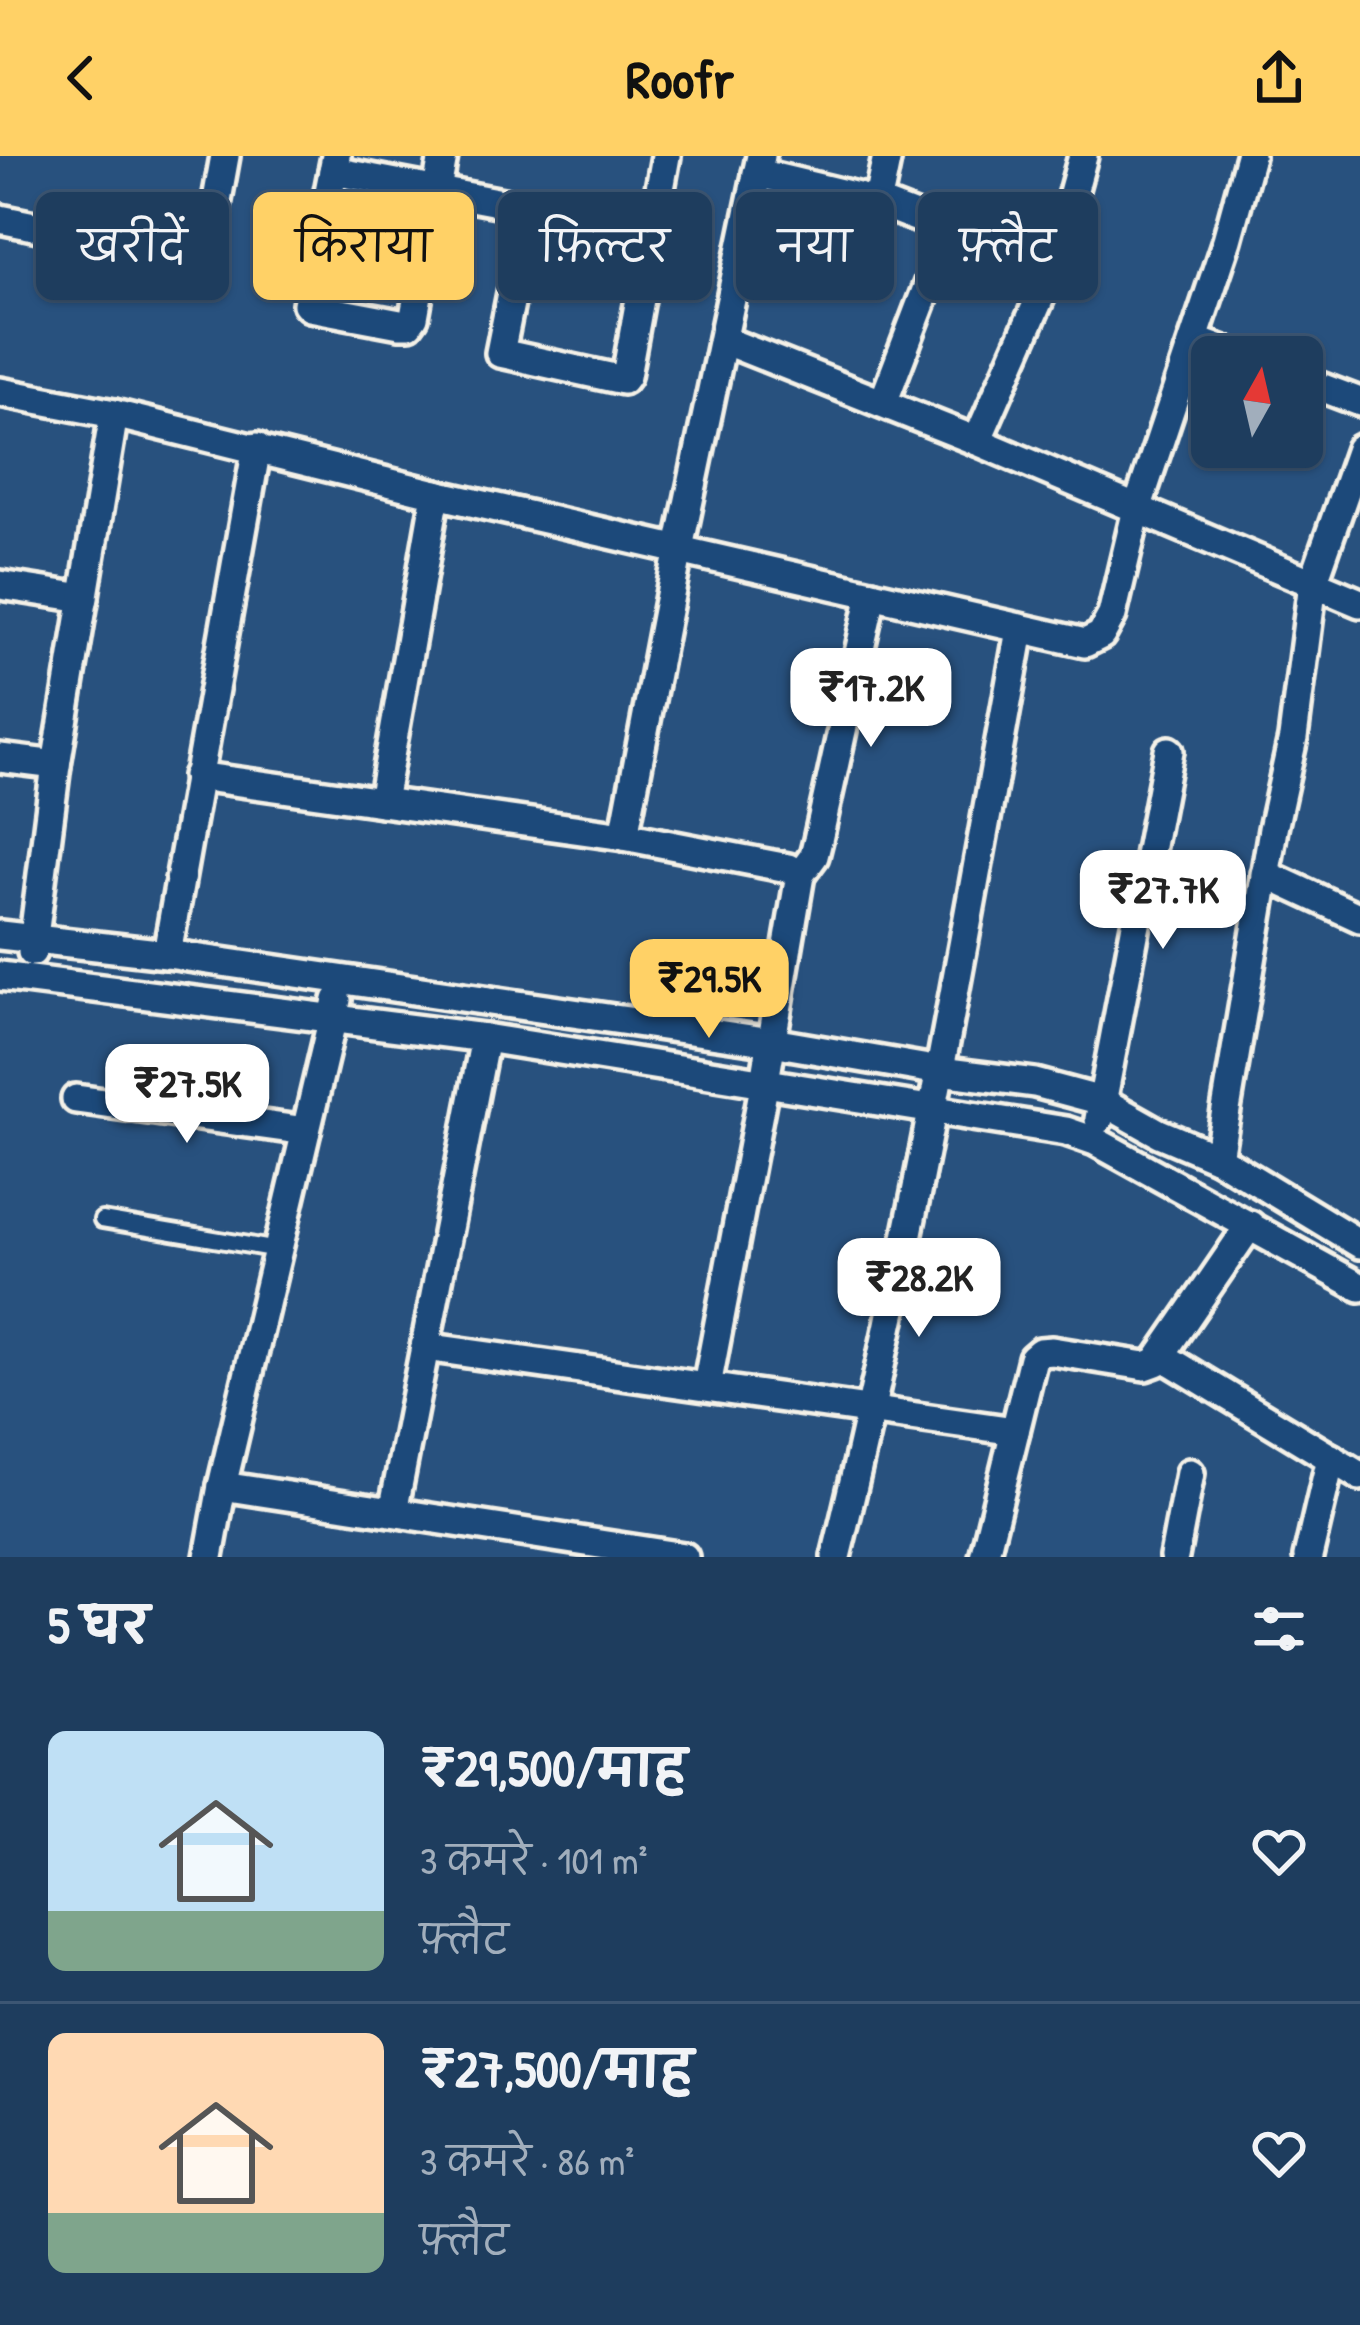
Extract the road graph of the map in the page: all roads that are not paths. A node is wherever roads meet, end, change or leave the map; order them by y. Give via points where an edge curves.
1 (226, 156) edge
2 (443, 156) edge
3 (666, 156) edge
4 (887, 156) edge
5 (1081, 156) edge
6 (1250, 156) edge
7 (335, 164) edge
8 (759, 165) edge
9 (437, 191) junction
10 (659, 192) edge
11 (845, 192) edge
12 (880, 192) edge
13 (1072, 192) edge
14 (498, 202) edge
15 (0, 220) edge
16 (511, 300) edge
17 (640, 300) edge
18 (922, 300) edge
19 (1039, 300) edge
20 (1195, 336) edge
21 (723, 340) junction
22 (1191, 349) edge
23 (1323, 388) edge
24 (0, 392) edge
25 (1360, 401) edge
26 (883, 404) junction
27 (114, 414) junction
28 (977, 441) junction
29 (257, 448) junction
30 (1360, 448) edge
31 (436, 494) junction
32 (1137, 509) junction
33 (679, 548) junction
34 (1313, 583) junction
35 (0, 585) edge
36 (872, 594) junction
37 (84, 598) junction
38 (1360, 603) edge
39 (1020, 630) junction
40 (1169, 751) dead end
41 (0, 758) edge
42 (56, 765) junction
43 (197, 776) junction
44 (382, 802) junction
45 (624, 836) junction
46 (1265, 874) junction
47 (800, 875) junction
48 (1360, 917) edge
49 (0, 935) edge
50 (34, 938) junction
51 (167, 954) junction
52 (7, 980) edge
53 (341, 980) junction
54 (333, 1017) junction
55 (485, 1038) junction
56 (772, 1042) junction
57 (940, 1071) junction
58 (765, 1082) junction
59 (76, 1099) dead end
60 (1102, 1102) junction
61 (934, 1108) junction
62 (306, 1131) junction
63 (1095, 1141) junction
64 (1217, 1158) junction
65 (102, 1220) dead end
66 (1250, 1225) junction
67 (1360, 1244) edge
68 (278, 1250) junction
69 (1357, 1277) edge
70 (425, 1347) junction
71 (1162, 1356) junction
72 (707, 1386) junction
73 (872, 1408) junction
74 (1015, 1431) junction
75 (1330, 1458) junction
76 (1190, 1473) dead end
77 (1360, 1476) edge
78 (222, 1486) junction
79 (392, 1512) junction
80 (643, 1554) edge
81 (209, 1557) edge
82 (684, 1557) edge
83 (836, 1557) edge
84 (984, 1557) edge
85 (1174, 1557) edge
86 (1308, 1557) edge

1 - 15 street via 203,257
2 - 9 street
3 - 10 street
4 - 12 street
5 - 13 street
6 - 20 street
7 - 9 street
7 - 9 street via 310,307 409,324
8 - 11 street
8 - 21 street
9 - 14 street
16 - 17 street via 500,353 622,380
18 - 26 street
19 - 28 street
21 - 26 street
21 - 33 street
22 - 32 street
23 - 25 street
24 - 27 street
26 - 28 street
27 - 29 street
27 - 37 street
28 - 32 street
29 - 31 street
29 - 43 street
30 - 34 street
31 - 33 street
31 - 44 street
32 - 34 street
32 - 39 street via 1101,635 1085,643
33 - 36 street
33 - 45 street
34 - 38 street
34 - 46 street
35 - 37 street
36 - 39 street
36 - 47 street via 814,856
37 - 42 street
39 - 57 street
40 - 60 street
41 - 42 street
42 - 50 street
43 - 44 street
43 - 51 street
44 - 45 street
45 - 47 street
46 - 48 street
46 - 64 street
47 - 56 street
49 - 50 street
50 - 51 street
50 - 52 street
51 - 53 street
52 - 54 street
53 - 54 street
53 - 56 street
54 - 55 street
54 - 62 street
55 - 58 street
55 - 70 street
56 - 57 street
56 - 58 street
57 - 60 street via 1035,1083
57 - 61 street
58 - 61 street
58 - 72 street
59 - 62 street
60 - 63 street
60 - 64 street
61 - 63 street
61 - 73 street
62 - 68 street
63 - 66 street
64 - 67 street
65 - 68 lane
66 - 69 street
66 - 71 street
68 - 78 street
70 - 72 street
70 - 79 street
71 - 74 street via 1145,1366 1040,1352
71 - 75 street
72 - 73 street
73 - 74 street
73 - 83 street
74 - 84 street
75 - 77 street
75 - 86 street
76 - 85 street
78 - 79 street
78 - 81 street
79 - 80 street
80 - 82 street

